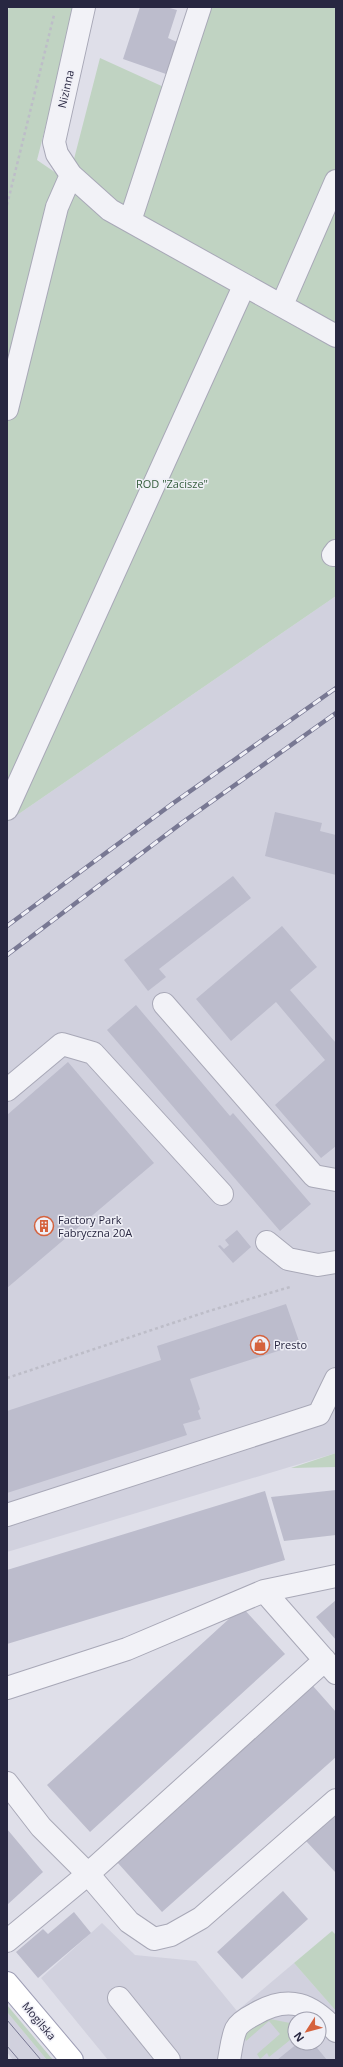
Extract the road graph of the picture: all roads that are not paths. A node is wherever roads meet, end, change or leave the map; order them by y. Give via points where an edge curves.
1 (84, 7) edge
2 (200, 7) edge
3 (68, 171) junction
4 (336, 181) edge
5 (130, 221) junction
6 (244, 286) junction
7 (282, 306) junction
8 (336, 336) edge
9 (7, 409) edge
10 (7, 809) edge
11 (164, 1004) dead end
12 (7, 1090) edge
13 (336, 1180) edge
14 (222, 1194) dead end
15 (267, 1242) dead end
16 (327, 1264) edge
17 (336, 1379) edge
18 (7, 1515) edge
19 (336, 1576) edge
20 (264, 1591) junction
21 (330, 1667) edge
22 (7, 1688) edge
23 (7, 1783) edge
24 (336, 1800) edge
25 (88, 1874) junction
26 (7, 1941) edge
27 (7, 1983) edge
28 (119, 1998) dead end
29 (336, 2031) edge
30 (72, 2060) edge
31 (169, 2060) edge
32 (229, 2060) edge

1 - 3 street, Nizinna via 54,142 57,154
2 - 5 street
3 - 5 street, Nizinna via 110,210
3 - 9 street
4 - 7 street
5 - 6 street, Nizinna
6 - 7 street, Nizinna
6 - 10 street
7 - 8 street, Nizinna
11 - 13 street via 314,1176
12 - 14 street via 62,1044 93,1053
15 - 16 street via 288,1259
17 - 18 street via 319,1414
19 - 20 street
20 - 21 street
20 - 22 street via 127,1649
21 - 25 street
23 - 25 street via 41,1826
24 - 25 street via 201,1918 171,1935 154,1939 129,1922
25 - 26 street
27 - 30 main road, Mogilska
28 - 31 street
29 - 32 street via 315,2010 295,2004 273,2005 248,2018 236,2028

